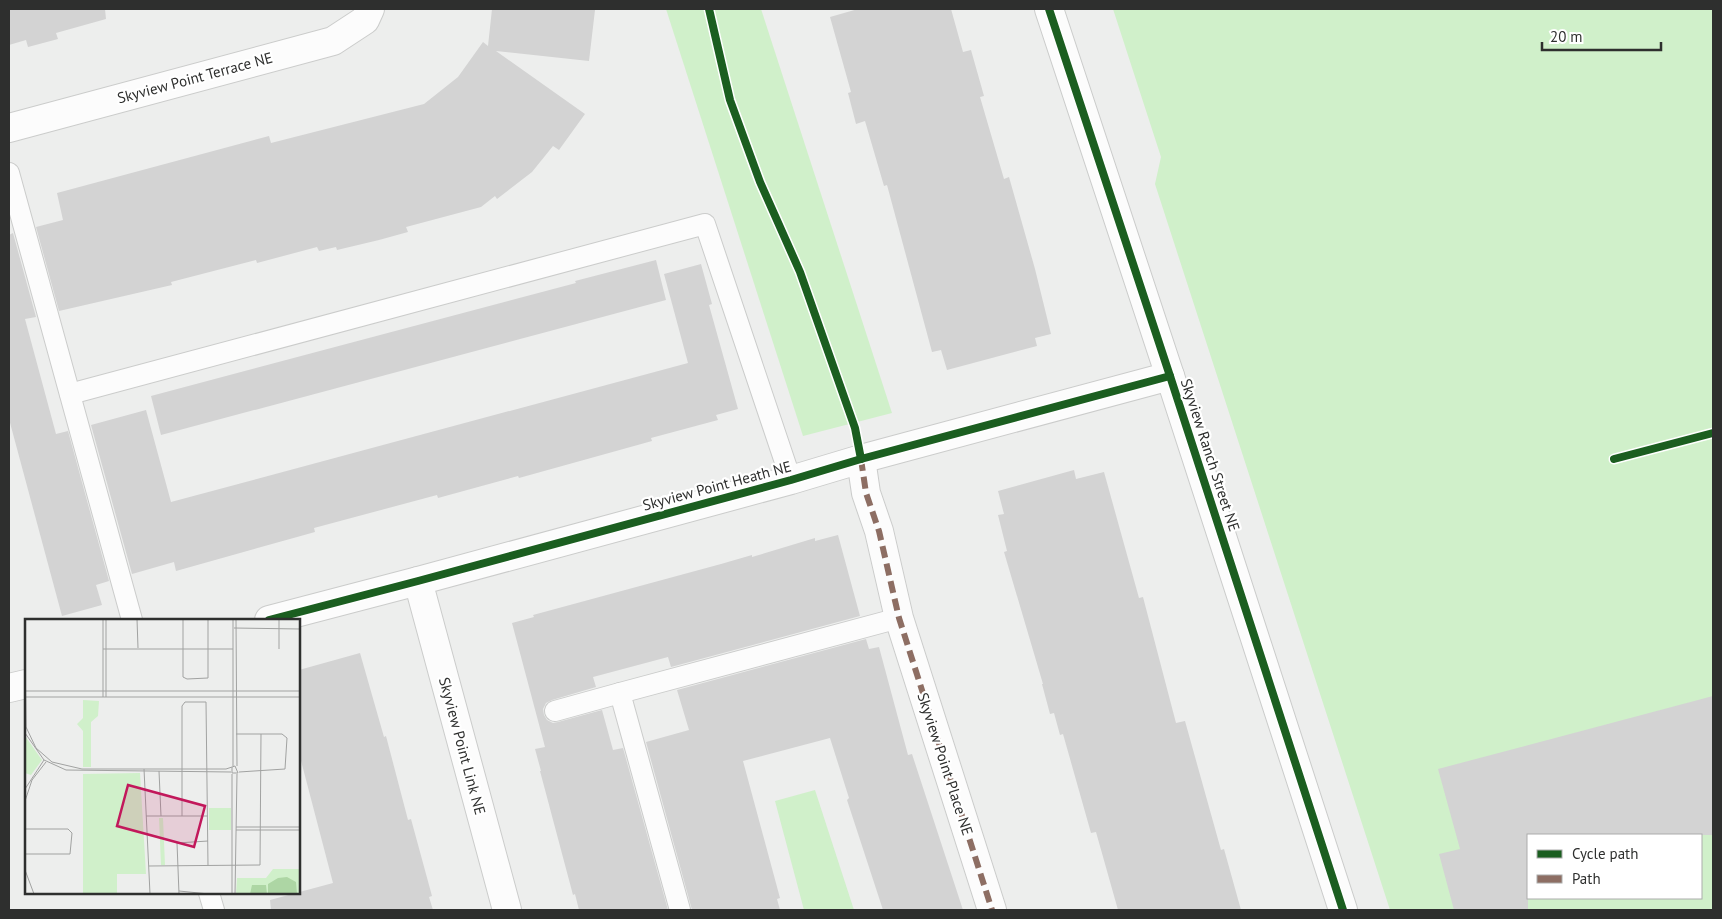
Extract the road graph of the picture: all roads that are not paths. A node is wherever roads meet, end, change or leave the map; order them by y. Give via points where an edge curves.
1 (370, 9) edge
2 (1049, 9) edge
3 (9, 128) edge
4 (9, 173) edge
5 (1170, 376) junction
6 (70, 394) junction
7 (861, 459) junction
8 (790, 480) junction
9 (418, 581) junction
10 (899, 618) junction
11 (132, 619) edge
12 (273, 619) edge
13 (25, 684) edge
14 (9, 688) edge
15 (620, 693) junction
16 (555, 711) dead end
17 (209, 894) edge
18 (214, 910) edge
19 (506, 910) edge
20 (680, 910) edge
21 (992, 910) edge
22 (1343, 910) edge

1 - 3 street, Skyview Point Terrace NE via 365,20 333,41
2 - 5 street, Skyview Ranch Street NE
4 - 6 lane
5 - 7 street, Skyview Point Heath NE
5 - 22 street, Skyview Ranch Street NE
6 - 8 lane via 705,224
6 - 11 lane
7 - 8 street, Skyview Point Heath NE
7 - 10 street, Skyview Point Place NE via 866,493 879,532
8 - 9 street, Skyview Point Heath NE
9 - 12 street, Skyview Point Heath NE
9 - 19 street, Skyview Point Link NE
10 - 15 lane
10 - 21 street, Skyview Point Place NE
13 - 14 street
15 - 16 lane
15 - 20 lane
17 - 18 lane

